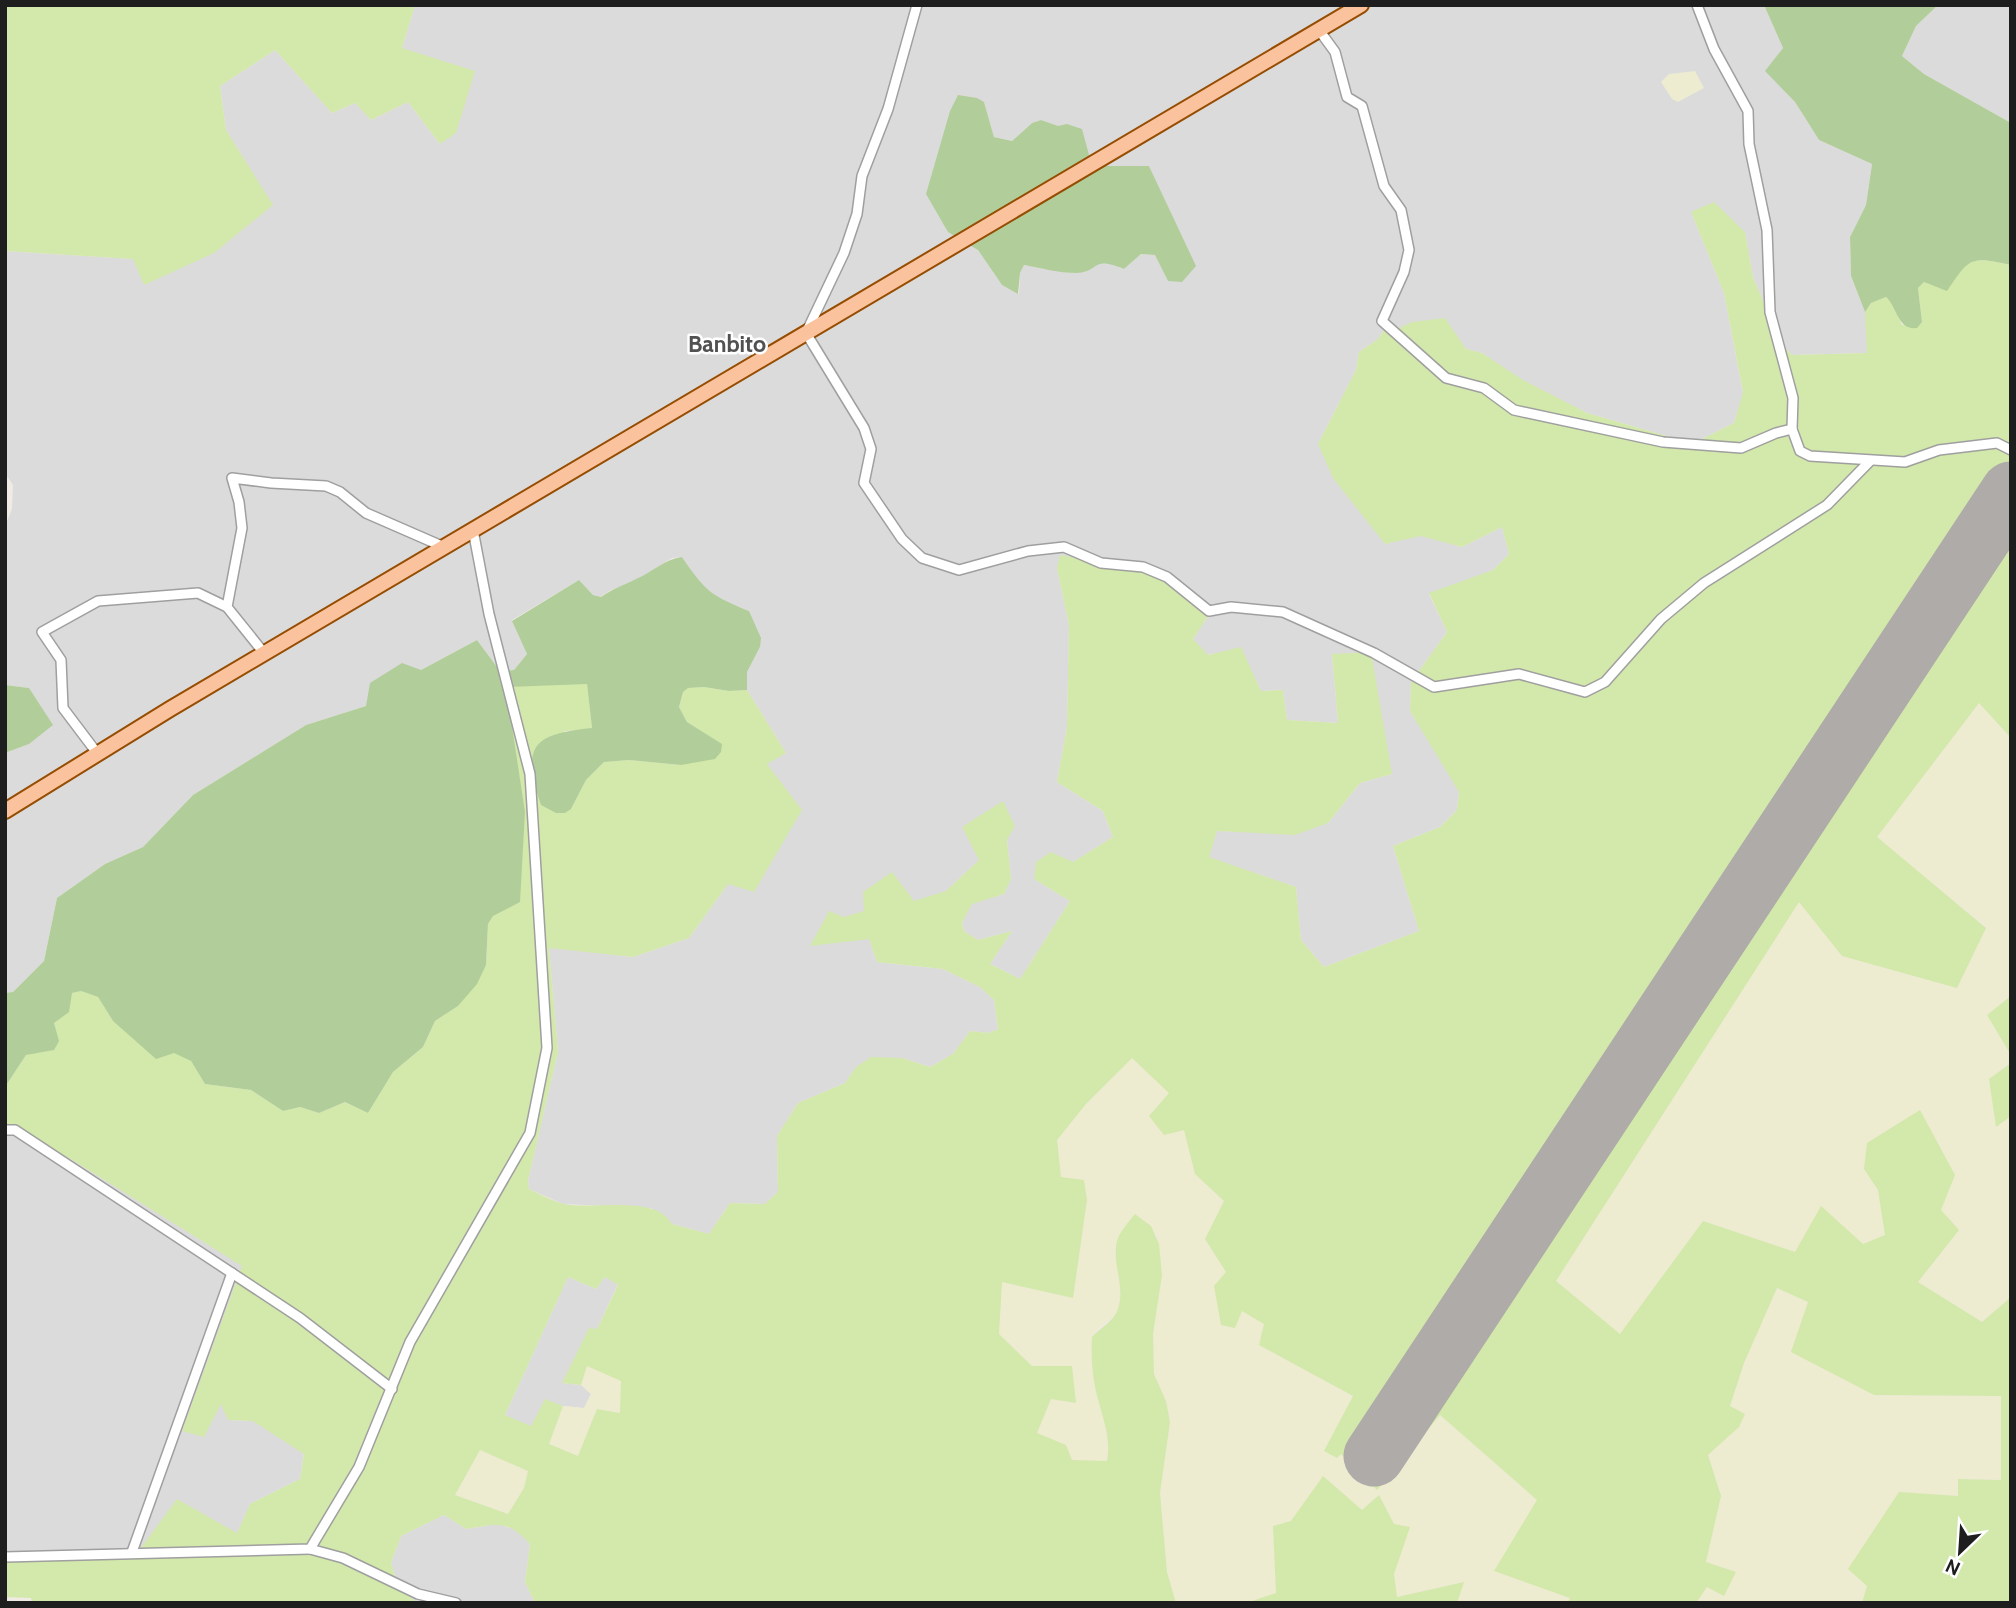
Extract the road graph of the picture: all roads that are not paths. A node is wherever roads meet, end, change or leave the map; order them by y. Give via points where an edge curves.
1 (917, 5) edge
2 (1361, 5) edge
3 (1697, 5) edge
4 (1319, 30) junction
5 (806, 333) junction
6 (1792, 429) junction
7 (2011, 450) edge
8 (1870, 461) junction
9 (473, 530) junction
10 (444, 547) junction
11 (228, 607) junction
12 (264, 653) junction
13 (97, 753) junction
14 (5, 811) edge
15 (5, 1130) edge
16 (232, 1273) junction
17 (392, 1389) junction
18 (310, 1549) junction
19 (132, 1552) junction
20 (5, 1557) edge
21 (456, 1603) edge

1 - 5 street via 888,109 862,176 848,242
2 - 4 main road
3 - 6 street via 1714,50 1748,111 1749,144 1767,230 1770,312 1793,398
4 - 5 main road
4 - 6 street via 1335,52 1347,97 1362,106 1384,186 1401,209 1409,250 1382,321 1428,363 1446,378 1483,388 1514,410 1663,442 1741,448
5 - 8 street via 864,428 871,449 864,483 902,539 922,558 959,570 1028,551 1065,547 1101,563 1143,567 1167,577 1209,611 1231,607 1283,612 1374,653 1434,687 1519,674 1585,692 1605,682 1661,619 1704,583 1827,505
5 - 9 main road
6 - 8 street via 1800,450 1810,456
7 - 8 street via 1997,443 1939,450 1905,462
9 - 10 main road
9 - 17 street via 489,614 530,774 547,1048 530,1133 410,1342
10 - 11 street via 366,513 326,486 232,478 242,528
10 - 12 main road
11 - 12 street
11 - 13 street via 198,593 98,601 42,632 61,660 63,708
12 - 13 main road
13 - 14 main road
15 - 16 street via 15,1130
16 - 17 street
16 - 19 street
17 - 18 street via 359,1467
18 - 19 street
18 - 21 street via 343,1558 418,1594
19 - 20 street

